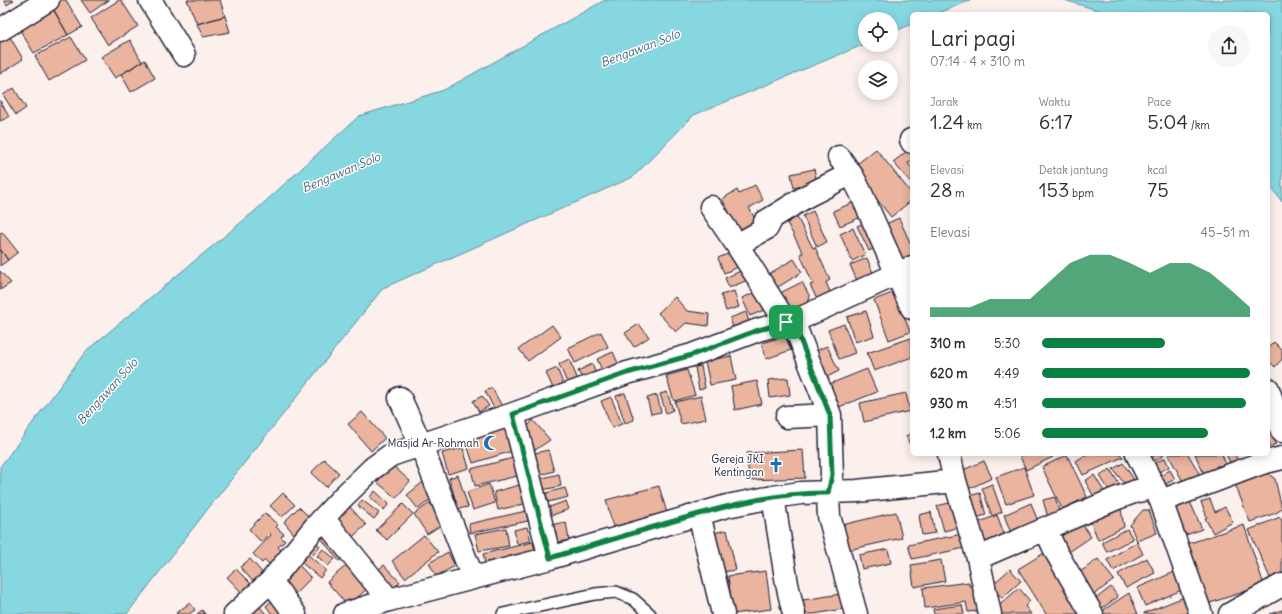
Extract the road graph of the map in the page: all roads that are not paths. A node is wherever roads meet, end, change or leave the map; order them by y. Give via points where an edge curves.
1 (48, 0) edge
2 (150, 0) edge
3 (1, 26) edge
4 (184, 55) dead end
5 (711, 207) dead end
6 (737, 245) junction
7 (904, 270) edge
8 (910, 298) edge
9 (790, 321) junction
10 (1270, 395) edge
11 (400, 398) dead end
12 (513, 414) junction
13 (830, 415) junction
14 (787, 417) dead end
15 (1282, 431) edge
16 (420, 445) junction
17 (949, 456) edge
18 (1138, 456) edge
19 (1282, 458) edge
20 (955, 481) junction
21 (828, 493) junction
22 (1157, 494) junction
23 (773, 497) junction
24 (699, 514) junction
25 (323, 518) junction
26 (1045, 528) junction
27 (550, 558) junction
28 (978, 558) junction
29 (473, 578) junction
30 (271, 581) junction
31 (1282, 585) edge
32 (389, 600) junction
33 (988, 613) edge
34 (235, 614) edge
35 (295, 614) edge
36 (345, 614) edge
37 (503, 614) edge
38 (650, 614) edge
39 (723, 614) edge
40 (794, 614) edge
41 (856, 614) edge
42 (1092, 614) edge
43 (1202, 614) edge
44 (1230, 614) edge

1 - 3 street
2 - 4 street
5 - 6 street
6 - 7 street via 767,228 769,220 808,196 845,165
6 - 9 street
7 - 8 street
7 - 9 street via 811,314
9 - 12 street via 692,355 627,373
9 - 13 street
10 - 15 street
11 - 16 street
12 - 16 street
12 - 27 street
13 - 14 street
13 - 21 street via 832,475
16 - 25 street via 383,459
16 - 29 street
17 - 20 street
18 - 22 street
19 - 22 street
20 - 21 street
20 - 28 street
21 - 23 street
21 - 41 street via 829,516
22 - 26 street via 1134,492
22 - 43 street
23 - 24 street
23 - 40 street
24 - 27 street
24 - 39 street
25 - 30 street
25 - 32 street
26 - 28 street
26 - 42 street
27 - 29 street
28 - 33 street
29 - 32 street
30 - 34 street
30 - 35 street
31 - 44 street
32 - 36 street
37 - 38 lane via 595,594 616,592 633,599

